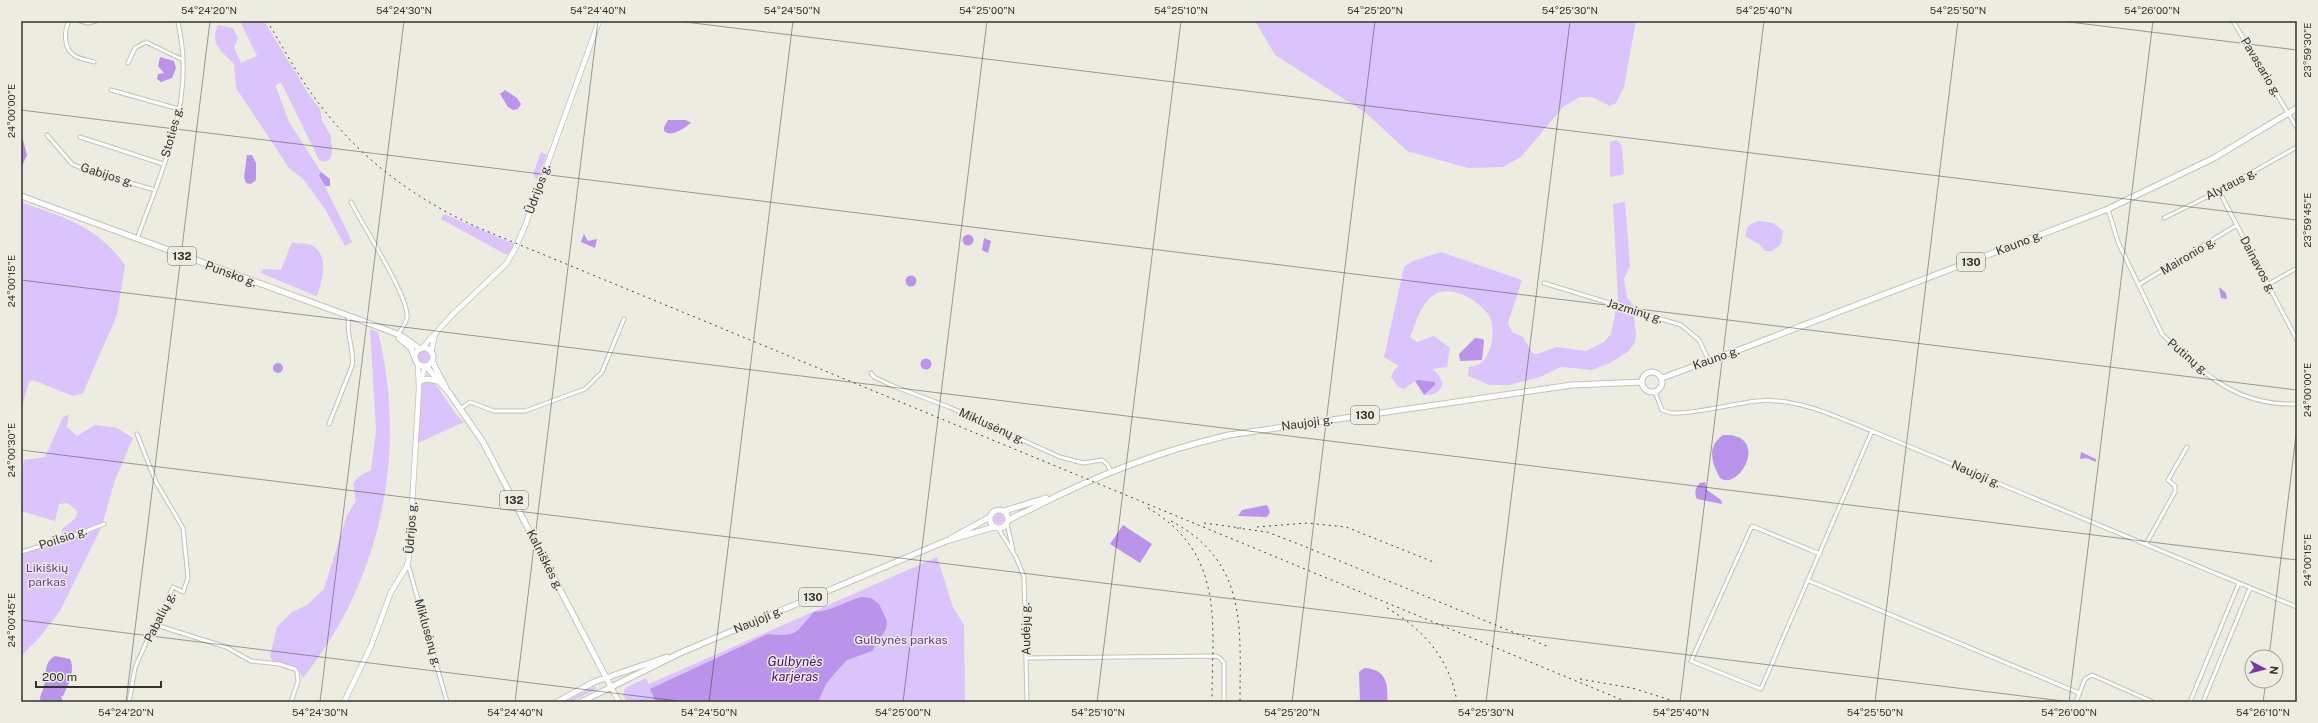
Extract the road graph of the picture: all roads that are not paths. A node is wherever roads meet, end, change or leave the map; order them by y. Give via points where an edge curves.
1 (70, 21) edge
2 (80, 21) edge
3 (96, 21) edge
4 (178, 21) edge
5 (599, 21) edge
6 (2233, 21) edge
7 (183, 60) junction
8 (94, 62) dead end
9 (128, 63) dead end
10 (111, 90) dead end
11 (2297, 108) edge
12 (179, 109) junction
13 (2289, 113) junction
14 (2297, 128) edge
15 (47, 136) dead end
16 (80, 137) dead end
17 (2297, 147) edge
18 (163, 164) junction
19 (155, 190) junction
20 (2219, 191) junction
21 (21, 196) edge
22 (351, 202) dead end
23 (2108, 209) junction
24 (2164, 218) dead end
25 (2237, 225) junction
26 (137, 239) junction
27 (2297, 268) edge
28 (1544, 282) dead end
29 (2269, 284) junction
30 (2138, 285) junction
31 (349, 316) junction
32 (624, 319) dead end
33 (436, 332) junction
34 (397, 336) junction
35 (2297, 340) edge
36 (421, 348) junction
37 (431, 353) junction
38 (414, 356) junction
39 (1709, 360) junction
40 (432, 361) junction
41 (418, 365) junction
42 (425, 367) junction
43 (871, 373) dead end
44 (1662, 378) junction
45 (421, 381) junction
46 (438, 382) junction
47 (1642, 382) junction
48 (419, 388) junction
49 (1655, 392) junction
50 (450, 394) junction
51 (2297, 404) edge
52 (460, 409) junction
53 (329, 424) dead end
54 (1872, 431) junction
55 (137, 434) dead end
56 (2187, 447) dead end
57 (1110, 471) junction
58 (1053, 496) junction
59 (1004, 511) junction
60 (990, 517) junction
61 (1007, 523) junction
62 (104, 524) dead end
63 (996, 528) junction
64 (946, 541) junction
65 (2146, 544) junction
66 (21, 552) edge
67 (1820, 554) junction
68 (1016, 557) junction
69 (407, 566) junction
70 (1807, 580) junction
71 (2239, 583) junction
72 (2250, 588) junction
73 (2297, 607) edge
74 (156, 625) junction
75 (680, 653) junction
76 (1026, 658) junction
77 (606, 678) junction
78 (611, 687) junction
79 (2079, 693) junction
80 (129, 702) edge
81 (291, 702) edge
82 (344, 702) edge
83 (447, 702) edge
84 (557, 702) edge
85 (581, 702) edge
86 (619, 702) edge
87 (1027, 702) edge
88 (1224, 702) edge
89 (2076, 702) edge
90 (2153, 702) edge
91 (2190, 702) edge
92 (2203, 702) edge

1 - 8 street via 65,35 70,51 74,56
2 - 3 street
4 - 7 street, Stoties g.
5 - 33 main road, Ūdrijos g. via 515,249 500,270
6 - 13 street, Pavasario g.
7 - 9 street via 146,42 135,48
7 - 12 street, Stoties g.
10 - 12 street
11 - 13 main road, Kauno g. / 130
12 - 18 street, Stoties g.
13 - 14 street, Pavasario g.
13 - 23 main road, Kauno g. / 130 via 2214,158
15 - 19 street, Gabijos g. via 72,164
16 - 18 street
17 - 20 street, Alytaus g.
18 - 19 street, Stoties g.
19 - 26 street, Stoties g.
20 - 24 street, Alytaus g.
20 - 25 street, Dainavos g.
21 - 26 main road, Punsko g. / 132
22 - 34 street via 397,288 407,314
23 - 30 street, Putinų g. via 2118,242
23 - 39 main road, Kauno g. / 130
25 - 29 street, Dainavos g.
25 - 30 street, Maironio g.
26 - 31 main road, Punsko g. / 132
27 - 29 street
28 - 39 street, Jazminų g. via 1681,325 1699,340
29 - 35 street, Dainavos g.
30 - 51 street, Putinų g. via 2162,334 2226,388 2258,401
31 - 34 main road, Punsko g. / 132
31 - 53 street via 347,329 353,357 352,366
32 - 52 street via 602,372 585,389 525,411 494,411 470,402
33 - 36 main road, Ūdrijos g.
33 - 37 main road
34 - 36 main road, Punsko g. / 132
34 - 38 main road, Punsko g. / 132 via 411,348
36 - 37 main road, Punsko g. / 132 via 428,349
36 - 38 main road
37 - 40 main road, 132
38 - 41 main road, Punsko g. / 132
39 - 44 main road, Kauno g. / 130
40 - 42 main road
40 - 50 main road, Kalniškės g. / 132
41 - 42 main road
41 - 48 main road, Ūdrijos g.
42 - 45 main road, Ūdrijos g.
42 - 46 main road, Kalniškės g. / 132
43 - 57 street, Miklusėnų g. via 874,378 949,407 1060,457 1083,463 1102,460
44 - 47 main road via 1655,372 1648,372
44 - 49 main road via 1662,386
45 - 46 main road via 430,379
45 - 48 main road, Ūdrijos g.
46 - 50 main road, Kalniškės g. / 132
47 - 49 main road via 1646,390
47 - 57 main road, Naujoji g. / 130 via 1572,385 1249,431 1175,449
48 - 69 main road, Ūdrijos g.
49 - 54 street, Naujoji g. via 1662,410 1671,413 1758,401 1777,401 1799,405
50 - 52 main road, Kalniškės g. / 132
52 - 77 main road, Kalniškės g. / 132 via 483,442
54 - 65 street, Naujoji g.
54 - 67 street
55 - 74 street, Pabalių g. via 156,482 178,516 184,533 187,584 183,592 173,587
56 - 65 street via 2168,480 2175,486 2175,492
57 - 58 main road, Naujoji g. / 130
58 - 59 main road, Naujoji g. / 130
58 - 61 main road, Naujoji g. / 130
59 - 60 main road, 130 via 996,510
59 - 61 main road
60 - 63 main road via 990,522
60 - 64 main road, Naujoji g. / 130
61 - 63 main road, 130
61 - 68 street, Audėjų g.
62 - 66 street, Poilsio g.
63 - 64 main road, Naujoji g. / 130
63 - 68 street, Audėjų g.
64 - 75 main road, Naujoji g. / 130
65 - 71 street, Naujoji g.
67 - 70 street
67 - 70 street via 1752,526 1691,661 1761,689
68 - 76 street, Audėjų g. via 1025,582
69 - 82 main road, Ūdrijos g. via 391,592 371,646
69 - 83 street, Miklusėnų g.
70 - 79 street
71 - 72 street, Naujoji g.
71 - 91 street
72 - 73 street, Naujoji g.
72 - 92 street
74 - 80 street, Pabalių g. via 135,668
74 - 81 street via 226,648 251,661 279,664 295,669 298,672 298,681
75 - 77 main road, Naujoji g.
75 - 78 main road, Naujoji g. / 130
76 - 87 street, Audėjų g.
76 - 88 street via 1216,656 1224,663
77 - 78 main road, Kalniškės g. / 132
77 - 84 main road, Naujoji g.
78 - 85 main road, Naujoji g. / 130
78 - 86 main road
79 - 89 street
79 - 90 street via 2085,679 2092,676

